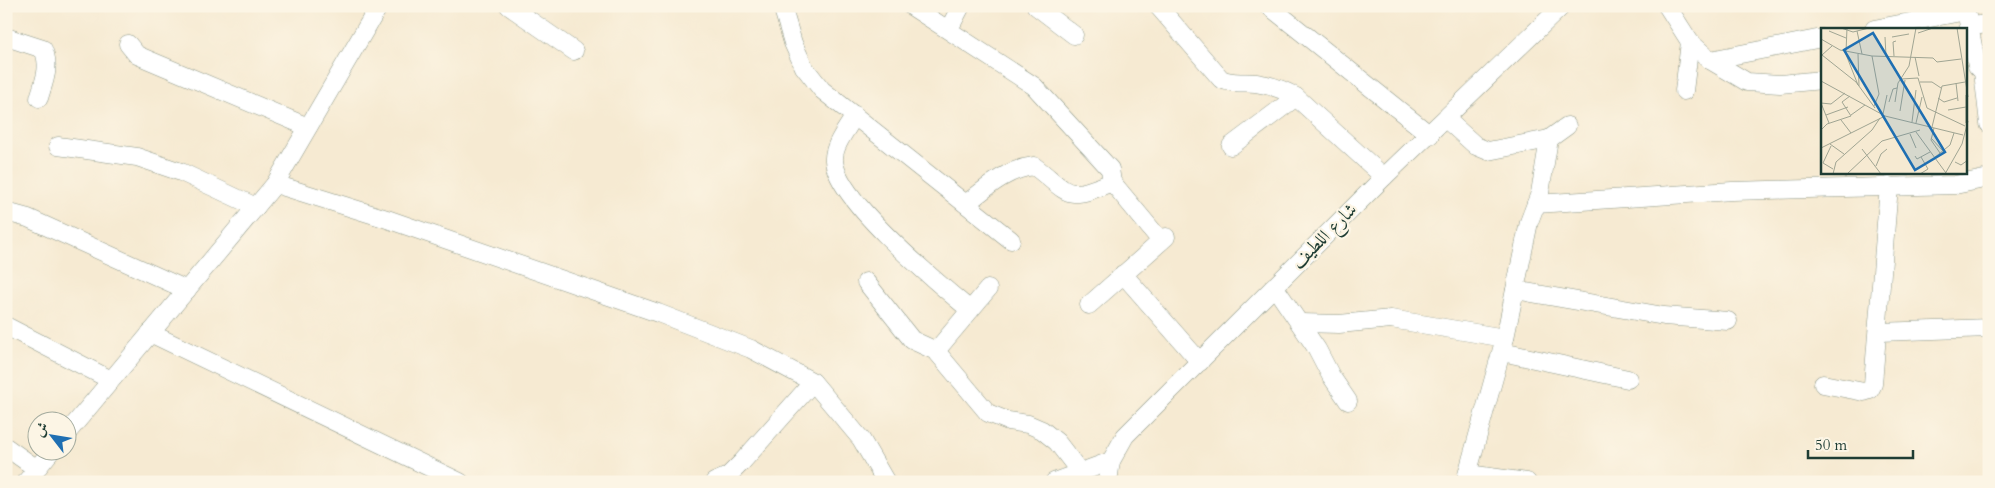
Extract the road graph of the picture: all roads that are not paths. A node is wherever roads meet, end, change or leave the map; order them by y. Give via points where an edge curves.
1 (509, 6) edge
2 (782, 6) edge
3 (911, 6) edge
4 (961, 6) edge
5 (1036, 6) edge
6 (1158, 6) edge
7 (1269, 6) edge
8 (1562, 6) edge
9 (1667, 6) edge
10 (378, 7) edge
11 (1967, 14) edge
12 (1989, 24) edge
13 (1880, 28) edge
14 (949, 29) junction
15 (1074, 35) dead end
16 (6, 37) edge
17 (1821, 38) edge
18 (1690, 42) junction
19 (128, 44) dead end
20 (574, 51) dead end
21 (1710, 60) junction
22 (1972, 66) edge
23 (1821, 80) edge
24 (1684, 91) dead end
25 (1296, 97) junction
26 (39, 98) dead end
27 (855, 115) junction
28 (1446, 119) junction
29 (1989, 124) edge
30 (1566, 126) dead end
31 (308, 127) junction
32 (1430, 135) junction
33 (1549, 139) junction
34 (58, 146) dead end
35 (1231, 146) dead end
36 (1384, 177) junction
37 (1989, 178) edge
38 (1112, 182) junction
39 (275, 184) junction
40 (1889, 186) junction
41 (966, 204) junction
42 (1536, 204) junction
43 (256, 207) junction
44 (6, 212) edge
45 (1011, 240) dead end
46 (1123, 274) junction
47 (866, 282) dead end
48 (1274, 286) junction
49 (988, 288) dead end
50 (187, 290) junction
51 (1515, 290) junction
52 (1089, 305) dead end
53 (970, 310) junction
54 (1728, 320) dead end
55 (1301, 323) junction
56 (6, 326) edge
57 (1989, 328) edge
58 (1879, 332) junction
59 (150, 333) junction
60 (1504, 345) junction
61 (936, 351) junction
62 (1200, 362) junction
63 (1628, 379) dead end
64 (112, 380) junction
65 (813, 382) junction
66 (1823, 384) dead end
67 (1348, 401) dead end
68 (78, 420) edge
69 (6, 447) edge
70 (44, 460) edge
71 (1111, 461) junction
72 (1080, 472) junction
73 (31, 475) edge
74 (1467, 478) edge
75 (460, 482) edge
76 (714, 482) edge
77 (886, 482) edge
78 (1054, 482) edge
79 (1108, 482) edge
80 (1527, 482) edge

1 - 20 street
2 - 27 street via 804,67 822,90
3 - 14 street
4 - 14 street
5 - 15 street
6 - 25 street via 1221,79 1231,84 1254,83 1282,89
7 - 32 street
8 - 28 street, شارع اللطيف
9 - 18 street
10 - 31 street
11 - 12 street
11 - 13 street
11 - 22 street
14 - 38 street via 1034,86 1110,169
16 - 26 street via 43,49 48,59
17 - 21 street
18 - 21 street
18 - 24 street
19 - 31 street via 137,55
21 - 23 street via 1747,82 1780,84
22 - 29 street via 1983,72
25 - 35 street
25 - 36 street
27 - 41 street
27 - 53 street via 836,148 834,160 838,174 857,203 894,242
28 - 32 street, شارع اللطيف
28 - 33 street via 1476,146 1488,151
30 - 33 street
31 - 39 street
32 - 36 street, شارع اللطيف
33 - 42 street
34 - 43 street via 137,157 181,172
36 - 48 street, شارع اللطيف
37 - 40 street via 1955,184
38 - 41 street via 1078,194 1062,191 1034,166 996,180
38 - 46 street via 1163,239
39 - 43 street
39 - 65 street via 387,219 658,313 751,349
40 - 42 street via 1732,191
40 - 58 street
41 - 45 street
42 - 51 street via 1529,222
43 - 50 street
44 - 50 street via 28,218
46 - 52 street
46 - 62 street
47 - 61 street via 912,340
48 - 55 street
48 - 62 street, شارع اللطيف
49 - 53 street
50 - 59 street
51 - 54 street via 1593,306 1664,316
51 - 60 street
53 - 61 street
55 - 60 street via 1339,324 1391,319
55 - 67 street via 1330,376
56 - 64 street
57 - 58 street
58 - 66 street via 1870,390 1864,392
59 - 64 street
59 - 75 street
60 - 63 street
60 - 74 street
61 - 72 street via 988,413 1042,430 1057,442
62 - 71 street, شارع اللطيف via 1125,436
64 - 68 street
65 - 76 street via 742,462 728,476
65 - 77 street via 862,439
69 - 73 street
70 - 73 street
71 - 72 street
71 - 79 street, شارع اللطيف
72 - 78 street
74 - 80 street

